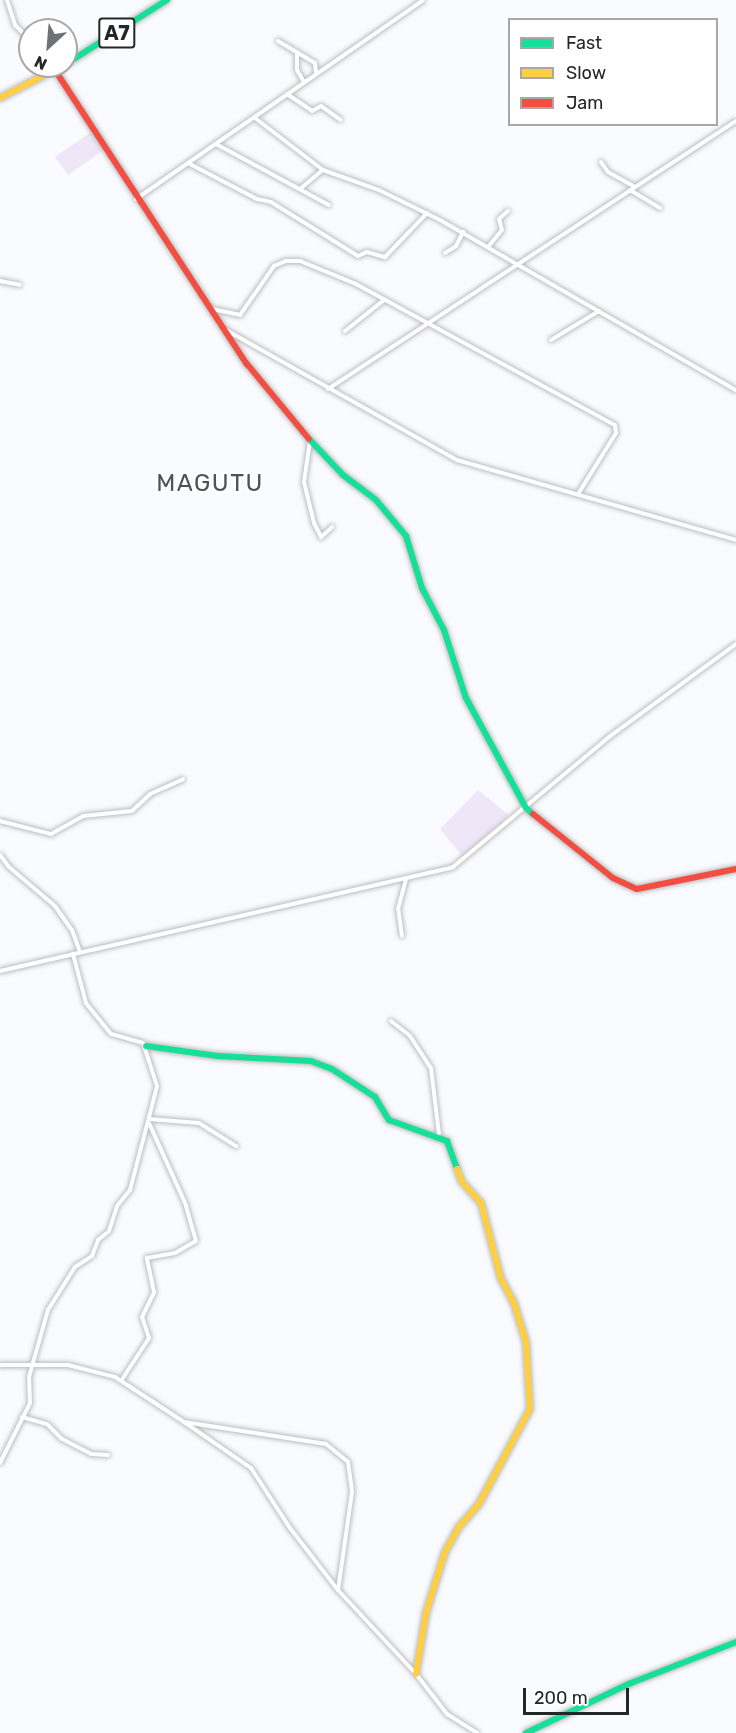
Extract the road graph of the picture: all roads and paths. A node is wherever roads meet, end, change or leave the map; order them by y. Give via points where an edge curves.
1 (7, 0) edge
2 (423, 0) edge
3 (165, 1) edge
4 (18, 28) edge
5 (278, 41) dead end
6 (297, 52) junction
7 (78, 56) edge
8 (316, 74) junction
9 (40, 78) edge
10 (60, 78) edge
11 (304, 82) junction
12 (287, 94) junction
13 (0, 98) edge
14 (255, 118) junction
15 (341, 120) dead end
16 (736, 121) edge
17 (216, 144) junction
18 (601, 162) dead end
19 (187, 163) junction
20 (323, 170) junction
21 (636, 187) junction
22 (300, 189) junction
23 (630, 190) junction
24 (136, 199) junction
25 (329, 205) dead end
26 (660, 208) dead end
27 (508, 211) dead end
28 (427, 213) junction
29 (463, 232) junction
30 (488, 247) junction
31 (445, 253) dead end
32 (518, 263) junction
33 (0, 281) edge
34 (20, 285) dead end
35 (384, 300) junction
36 (212, 309) junction
37 (599, 311) junction
38 (425, 324) junction
39 (225, 330) junction
40 (345, 331) dead end
41 (551, 340) dead end
42 (328, 389) junction
43 (736, 390) edge
44 (310, 441) junction
45 (578, 494) junction
46 (332, 527) dead end
47 (736, 540) edge
48 (736, 644) edge
49 (183, 779) dead end
50 (526, 808) junction
51 (0, 821) edge
52 (0, 855) edge
53 (736, 869) edge
54 (406, 880) junction
55 (402, 936) dead end
56 (80, 952) junction
57 (73, 954) junction
58 (0, 971) edge
59 (391, 1021) dead end
60 (146, 1046) junction
61 (149, 1121) junction
62 (439, 1135) junction
63 (236, 1146) dead end
64 (0, 1365) edge
65 (32, 1365) junction
66 (121, 1381) junction
67 (22, 1417) junction
68 (184, 1422) junction
69 (108, 1455) dead end
70 (0, 1463) edge
71 (338, 1590) junction
72 (736, 1642) edge
73 (416, 1674) junction
74 (477, 1733) edge
75 (526, 1733) edge

1 - 4 street
2 - 8 street
3 - 7 main road, A7
5 - 6 street
6 - 8 street via 315,63
6 - 11 street via 296,67
8 - 11 street
9 - 13 main road, A7
10 - 24 main road
11 - 12 street
12 - 14 street
12 - 15 street via 312,111 321,106
14 - 17 street
14 - 20 street
16 - 21 street
17 - 19 street
17 - 22 street
18 - 21 street via 608,172
19 - 24 street
19 - 28 street via 271,202 358,256 367,252 385,257
20 - 22 street
20 - 28 street
21 - 23 street
22 - 25 street
23 - 26 street
23 - 32 street
24 - 36 main road
27 - 30 street via 499,219 502,230
28 - 29 street
29 - 30 street
29 - 31 street via 456,246
30 - 32 street
32 - 37 street
32 - 38 street
33 - 34 street
35 - 36 street via 341,276 294,260 274,266 240,315
35 - 38 street
35 - 40 street
36 - 39 main road
37 - 41 street
37 - 43 street
38 - 42 street
38 - 45 street via 615,425 616,433
39 - 42 street
39 - 44 main road via 247,364
42 - 45 street via 444,455
44 - 46 street via 304,482 314,523 321,537
44 - 50 main road via 343,475 376,500 406,536 422,588 444,630 466,698
45 - 47 street
48 - 50 street via 609,737
49 - 51 street via 150,794 132,812 83,816 51,834
50 - 53 main road via 613,878 637,889
50 - 54 street via 459,865
52 - 56 street via 55,906 72,930
54 - 55 street via 398,909
54 - 56 street
56 - 57 street
57 - 58 street
57 - 60 street via 81,993 105,1029
59 - 62 street via 411,1036 431,1068
60 - 61 street via 157,1081
60 - 62 main road via 217,1056 311,1061 366,1090 389,1120
61 - 63 street via 199,1123
61 - 65 street via 130,1190 117,1206 109,1231 98,1240 92,1256 75,1267 48,1310
61 - 66 street via 186,1205 196,1241 175,1253 147,1257 154,1292 142,1317 149,1338
62 - 73 main road via 447,1142 462,1182 481,1203 492,1235 501,1279 514,1303 526,1342 530,1404 479,1504 459,1527 445,1552 426,1613
64 - 65 street
65 - 66 street via 68,1365
65 - 67 street via 32,1395
66 - 68 street
67 - 69 street via 47,1424 62,1439 91,1454
67 - 70 street
68 - 71 street via 252,1468 290,1528
68 - 71 street via 304,1438 326,1444 348,1462 352,1492
71 - 73 street
72 - 75 main road via 618,1688
73 - 74 street via 447,1714

